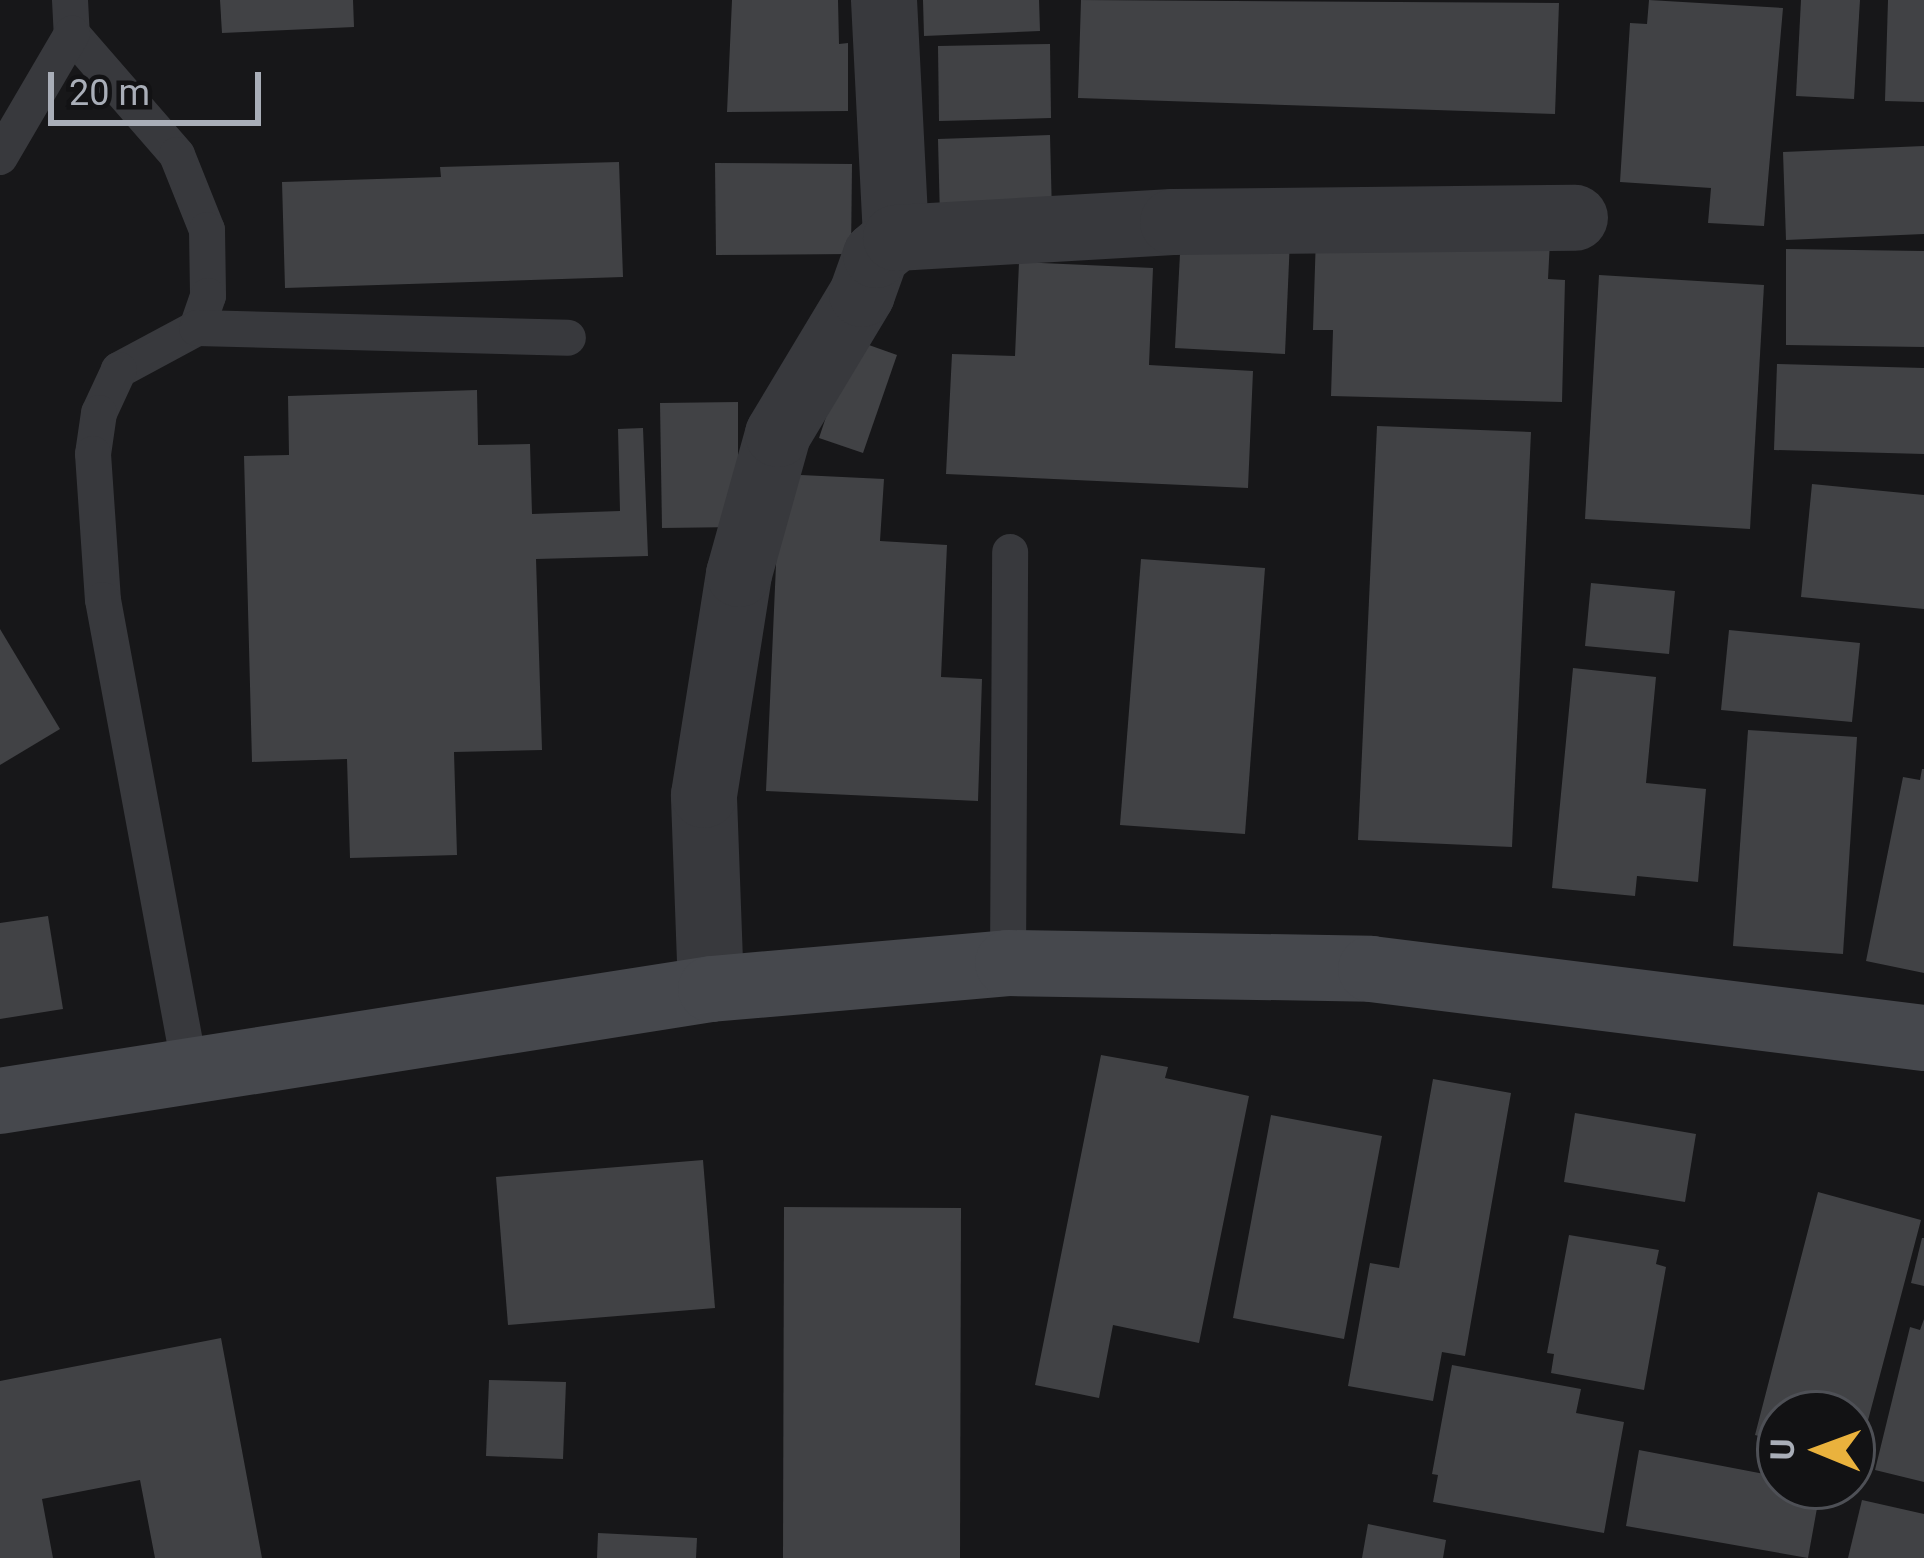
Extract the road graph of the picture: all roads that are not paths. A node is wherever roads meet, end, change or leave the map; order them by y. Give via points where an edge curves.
1 (884, 0) edge
2 (71, 17) edge
3 (0, 157) edge
4 (1575, 218) dead end
5 (896, 238) junction
6 (196, 328) junction
7 (568, 338) dead end
8 (1010, 552) dead end
9 (1008, 963) junction
10 (711, 989) junction
11 (1924, 1038) edge
12 (191, 1072) junction
13 (0, 1101) edge

1 - 5 street
2 - 3 lane
2 - 6 lane via 177,155 211,266
4 - 5 street via 1173,222
5 - 10 street via 876,255 862,294 778,434 739,574 704,795
6 - 7 lane
6 - 12 lane via 118,370 92,454 103,600
8 - 9 lane
9 - 10 street
9 - 11 street via 1371,969
10 - 12 street
12 - 13 street

